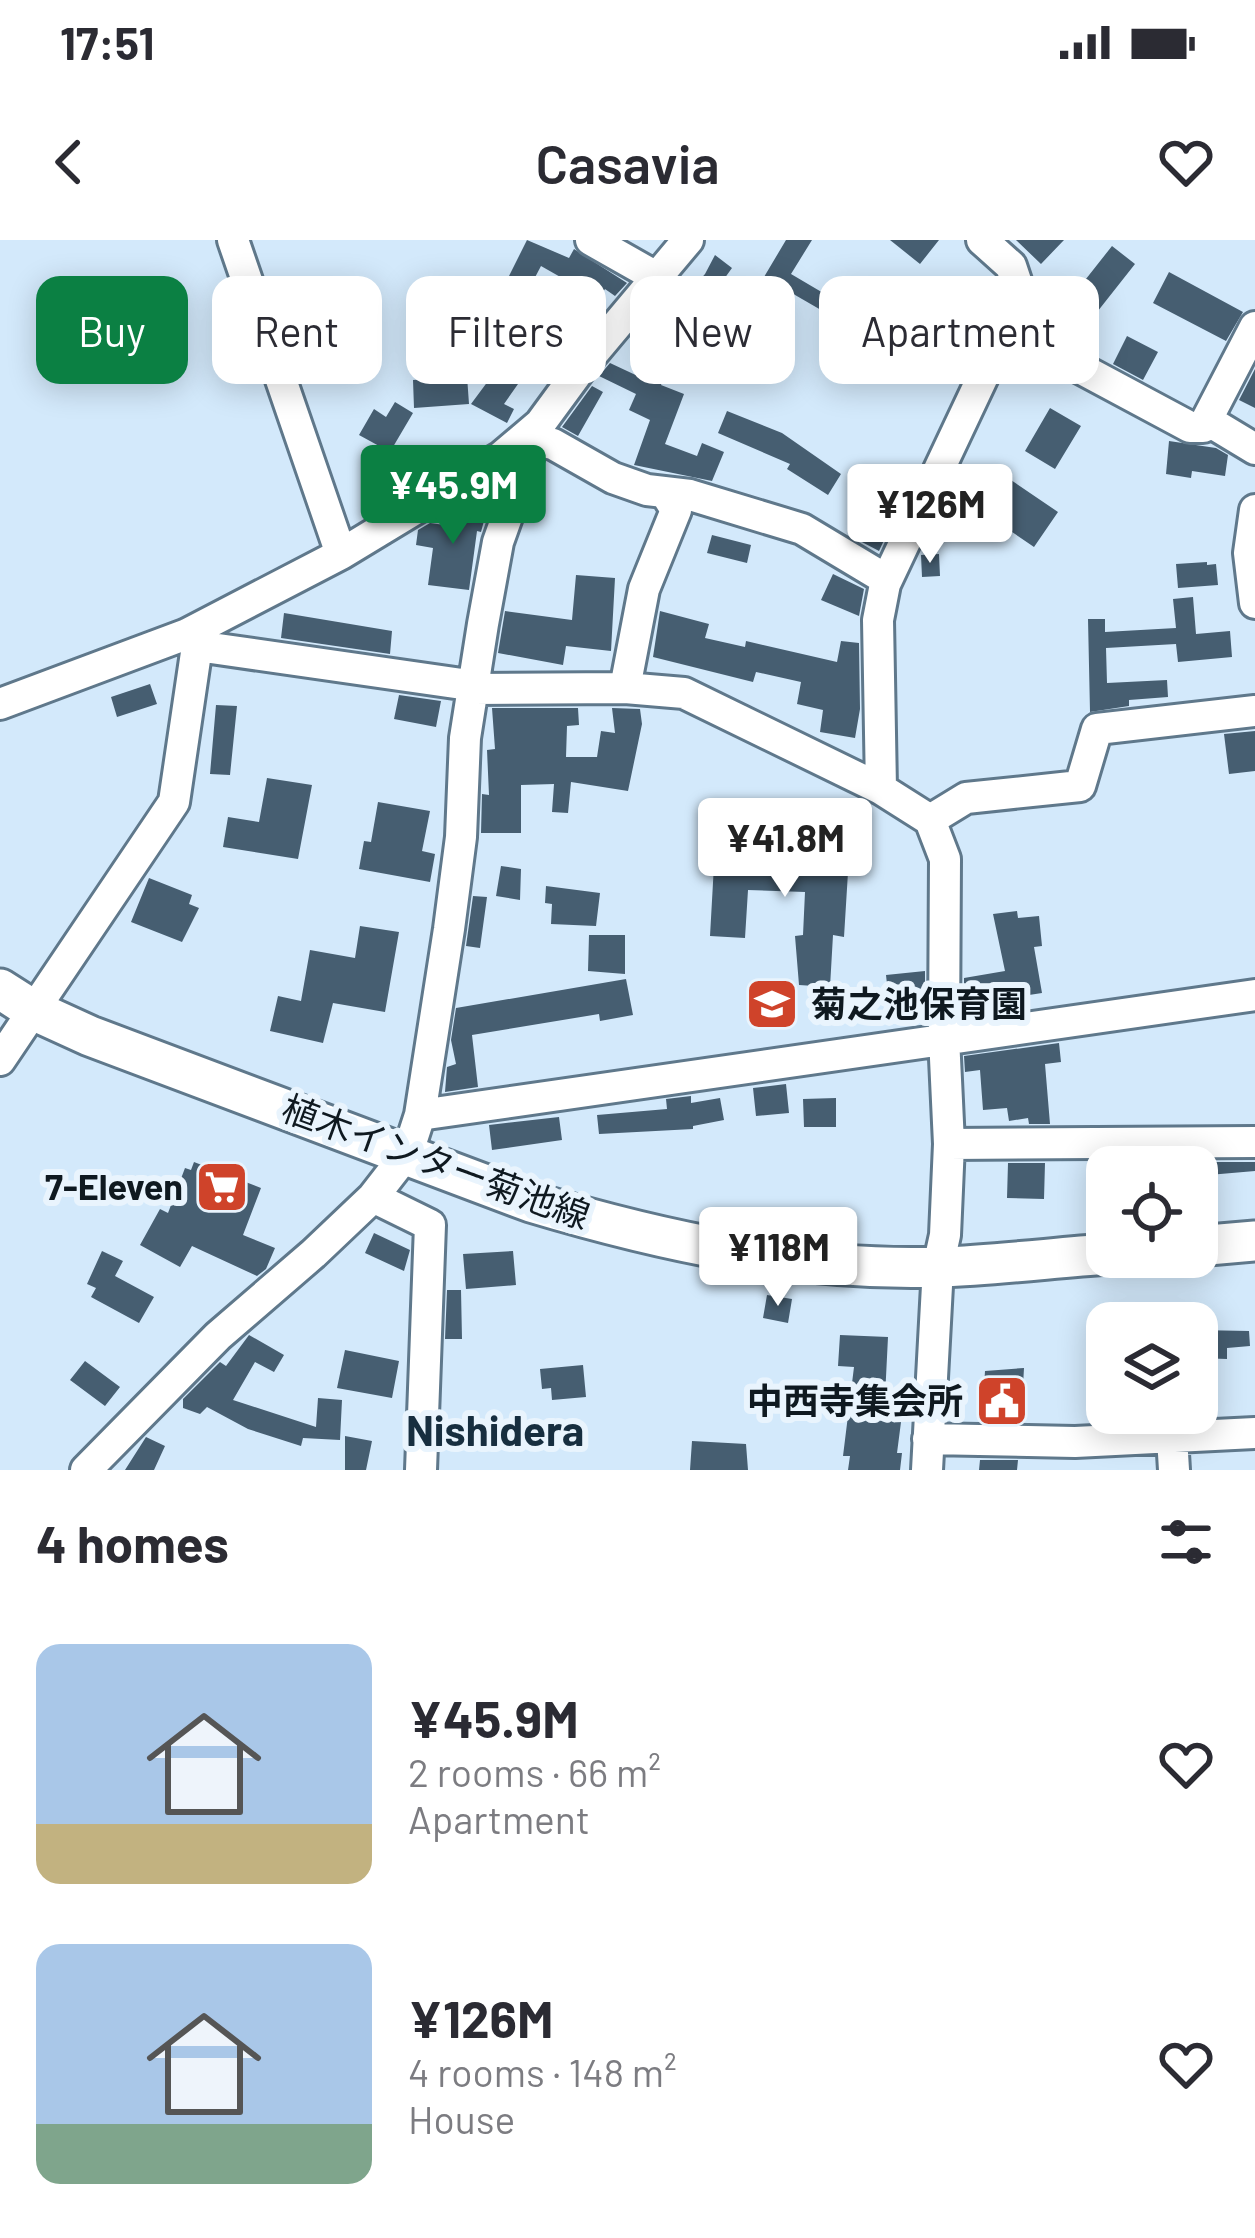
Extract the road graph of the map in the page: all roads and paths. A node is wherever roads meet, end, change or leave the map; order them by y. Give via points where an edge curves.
1 (233, 240) edge
2 (591, 240) edge
3 (688, 240) edge
4 (982, 240) edge
5 (654, 276) edge
6 (660, 276) edge
7 (1014, 276) edge
8 (630, 311) edge
9 (1255, 327) edge
10 (1099, 379) edge
11 (980, 384) edge
12 (1207, 420) junction
13 (537, 432) junction
14 (1255, 448) edge
15 (666, 494) junction
16 (1255, 510) edge
17 (341, 554) junction
18 (887, 580) junction
19 (1255, 603) edge
20 (192, 640) junction
21 (625, 688) junction
22 (473, 689) junction
23 (0, 704) edge
24 (1255, 711) edge
25 (881, 789) junction
26 (930, 820) junction
27 (1255, 995) edge
28 (16, 1000) edge
29 (944, 1037) junction
30 (0, 1060) edge
31 (414, 1134) junction
32 (1255, 1142) edge
33 (949, 1144) junction
34 (373, 1197) junction
35 (1255, 1241) edge
36 (1218, 1244) edge
37 (1086, 1256) edge
38 (938, 1267) junction
39 (1255, 1433) edge
40 (1172, 1437) junction
41 (927, 1455) edge
42 (86, 1470) edge
43 (421, 1470) edge
44 (1174, 1470) edge

1 - 17 street
2 - 5 street
3 - 6 street
4 - 7 street
8 - 13 street
9 - 12 street
10 - 12 street via 1190,427
11 - 18 street
12 - 14 street
13 - 15 street via 613,478
13 - 17 street
13 - 22 street via 498,542
15 - 18 street via 802,530
15 - 21 street via 676,510 644,589
16 - 19 street
17 - 20 street
18 - 25 street via 878,620
20 - 22 street
20 - 23 street
20 - 28 street via 174,802
21 - 22 street
21 - 25 street via 702,700
22 - 31 street via 461,837
24 - 26 street via 1097,729 1080,786 966,798
25 - 26 street
26 - 29 street via 945,859
27 - 29 street
28 - 30 street
28 - 31 main road, 植木インター菊池線 via 111,1044
29 - 31 street
29 - 33 street
31 - 34 street
31 - 38 main road, 植木インター菊池線 via 531,1202 707,1246
32 - 33 street
33 - 38 street
34 - 42 street via 218,1336
34 - 43 street via 430,1226
35 - 36 main road
37 - 38 main road, 植木インター菊池線
38 - 41 street
39 - 40 street
40 - 41 street
40 - 44 street

